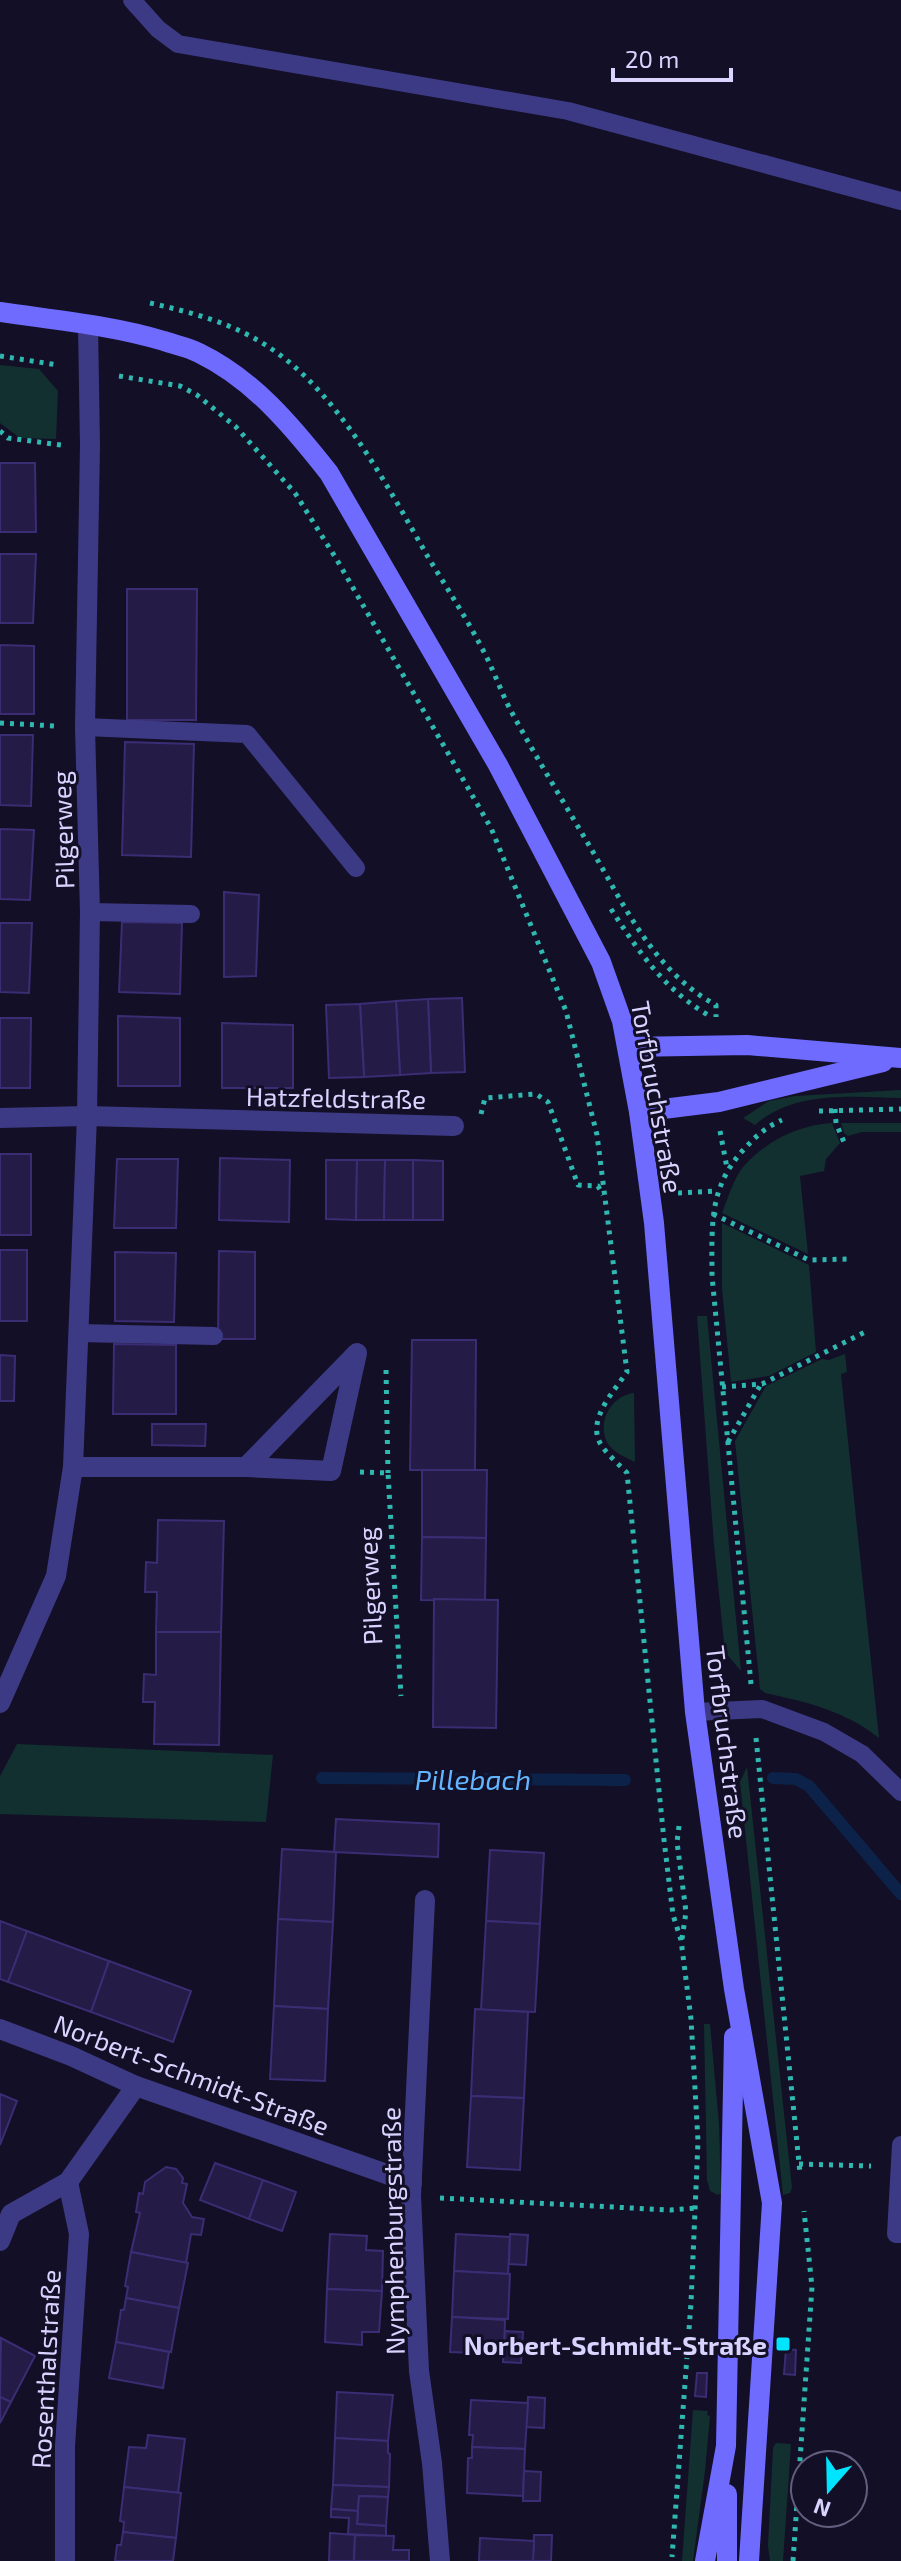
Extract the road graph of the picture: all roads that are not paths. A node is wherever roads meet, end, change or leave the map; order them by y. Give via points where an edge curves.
1 (132, 0) edge
2 (901, 201) edge
3 (0, 312) edge
4 (88, 325) junction
5 (85, 727) junction
6 (356, 868) dead end
7 (90, 912) junction
8 (191, 914) dead end
9 (628, 1047) junction
10 (900, 1058) edge
11 (639, 1112) junction
12 (87, 1116) junction
13 (0, 1118) edge
14 (454, 1126) dead end
15 (79, 1333) junction
16 (214, 1336) dead end
17 (73, 1467) junction
18 (246, 1467) junction
19 (1, 1702) edge
20 (695, 1712) junction
21 (901, 1792) edge
22 (425, 1900) dead end
23 (734, 1989) junction
24 (0, 2029) edge
25 (136, 2086) junction
26 (901, 2145) edge
27 (68, 2182) junction
28 (419, 2190) junction
29 (901, 2234) edge
30 (0, 2241) edge
31 (726, 2446) junction
32 (65, 2561) edge
33 (440, 2561) edge
34 (705, 2561) edge
35 (727, 2561) edge
36 (749, 2561) edge

1 - 2 lane via 178,44 568,111
3 - 4 main road, Torfbruchstraße
4 - 5 street, Pilgerweg
4 - 9 main road, Torfbruchstraße via 196,351 218,363 267,401 329,473 498,765 601,962
5 - 6 lane via 247,734
5 - 7 street, Pilgerweg
7 - 8 lane
7 - 12 street, Pilgerweg
9 - 10 main road via 747,1045
9 - 11 main road, Torfbruchstraße
10 - 11 main road via 719,1102
11 - 20 main road, Torfbruchstraße via 654,1223
12 - 13 street, Hatzfeldstraße
12 - 14 street, Hatzfeldstraße
12 - 15 street, Pilgerweg
15 - 16 lane
15 - 17 street, Pilgerweg
17 - 18 street
17 - 19 street, Pilgerweg via 56,1576
18 - 18 street via 357,1353 331,1471
20 - 21 lane via 762,1709 824,1732 862,1754
20 - 23 main road, Torfbruchstraße
22 - 28 street, Nymphenburgstraße
23 - 31 main road, Torfbruchstraße
23 - 36 main road, Torfbruchstraße via 772,2203
24 - 25 street, Norbert-Schmidt-Straße
25 - 27 street
25 - 28 street, Norbert-Schmidt-Straße
26 - 29 lane via 896,2234
27 - 30 street via 11,2214
27 - 32 street, Rosenthalstraße via 79,2234 65,2446
28 - 33 street, Nymphenburgstraße via 419,2371
31 - 34 main road, Torfbruchstraße
31 - 35 main road

